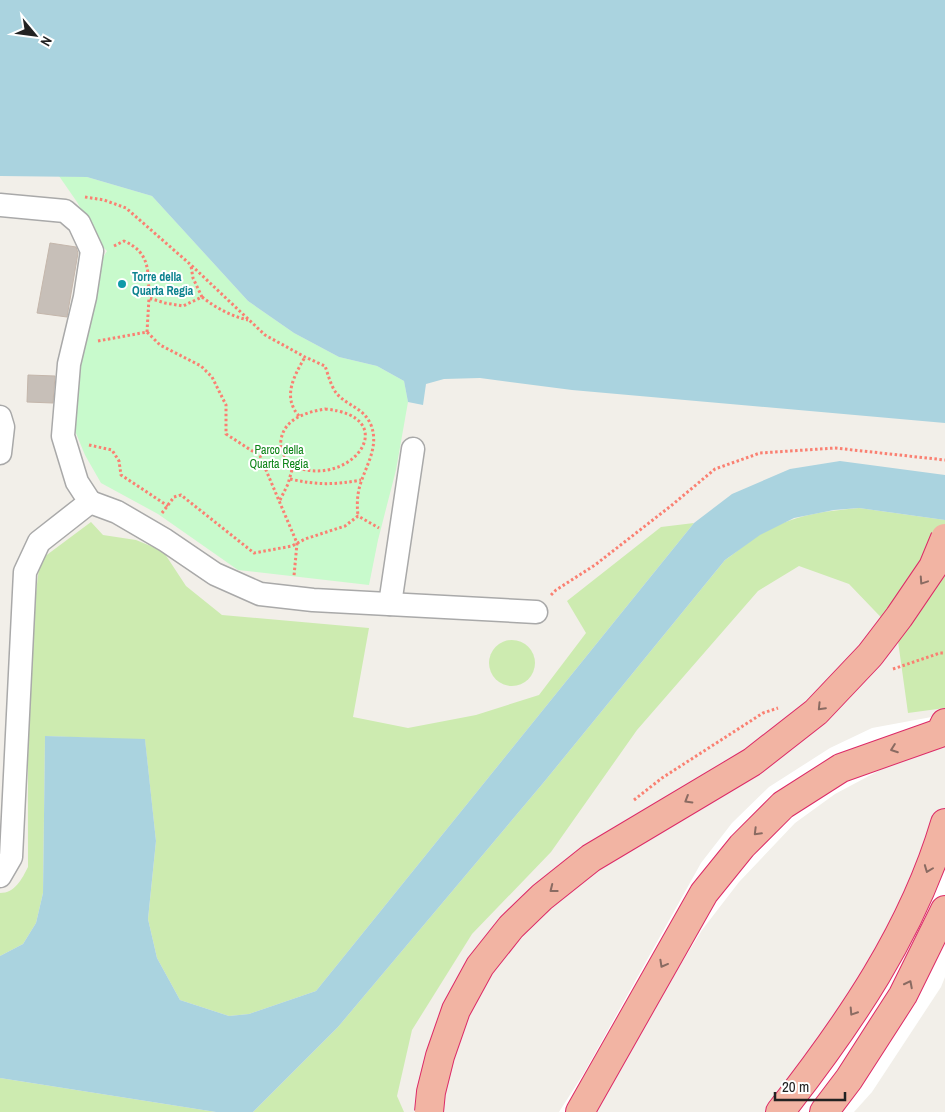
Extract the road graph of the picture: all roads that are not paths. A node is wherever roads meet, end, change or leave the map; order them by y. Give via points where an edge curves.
1 (0, 204) edge
2 (0, 417) edge
3 (412, 449) dead end
4 (0, 453) edge
5 (90, 502) junction
6 (945, 538) edge
7 (390, 604) junction
8 (536, 612) road end
9 (942, 728) edge
10 (945, 823) edge
11 (0, 876) edge
12 (945, 910) edge
13 (429, 1112) edge
14 (580, 1112) edge
15 (780, 1112) edge
16 (824, 1112) edge

1 - 5 street via 65,211 80,223 92,251 69,364 63,436 77,482
2 - 4 street via 3,427
3 - 7 street
5 - 7 street via 117,512 224,578 260,594
5 - 11 street via 39,542 25,572 11,857
6 -> 13 highway, bridge via 933,567 899,617 870,654 816,712 752,762 591,858 511,927 480,966 456,1010 440,1056
7 - 8 street
9 -> 14 highway via 841,768 783,805 742,846 704,893
10 -> 15 highway via 917,898 880,971 824,1057
16 -> 12 highway via 903,995

